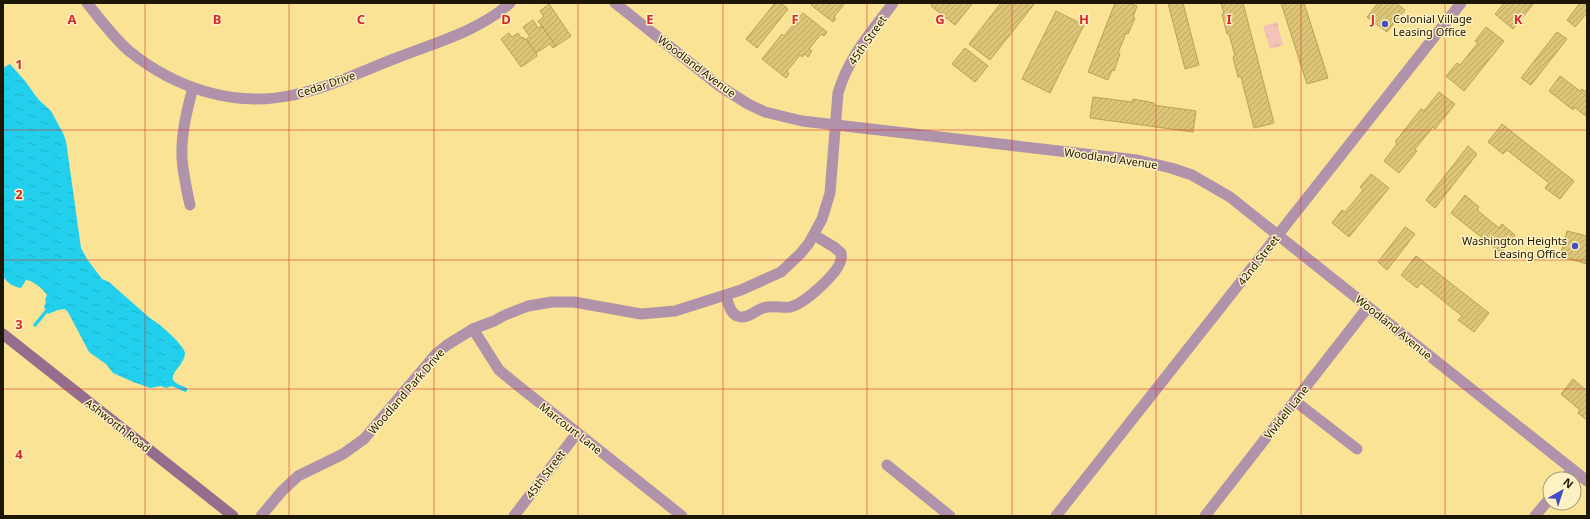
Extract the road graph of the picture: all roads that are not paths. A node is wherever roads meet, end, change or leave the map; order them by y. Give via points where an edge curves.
1 (87, 3) edge
2 (510, 3) edge
3 (615, 3) edge
4 (893, 3) edge
5 (1461, 3) edge
6 (193, 88) junction
7 (836, 125) junction
8 (190, 205) dead end
9 (814, 235) junction
10 (1278, 235) junction
11 (726, 295) junction
12 (1368, 307) junction
13 (473, 329) junction
14 (3, 334) edge
15 (1295, 401) junction
16 (577, 433) junction
17 (1357, 449) dead end
18 (887, 465) dead end
19 (1572, 469) joint
20 (1587, 481) edge
21 (1542, 508) edge
22 (232, 516) edge
23 (261, 516) edge
24 (514, 516) edge
25 (682, 516) edge
26 (950, 516) edge
27 (1056, 516) edge
28 (1205, 516) edge
29 (1535, 516) edge

1 - 6 street, Cedar Drive via 128,50 159,73
2 - 6 street, Cedar Drive via 474,27 331,84 293,95 253,99 214,95
3 - 7 street, Woodland Avenue via 718,85 748,104 765,112 802,121
4 - 7 street, 45th Street via 854,55 842,80 838,93
5 - 10 street, 42nd Street
6 - 8 street via 182,148
7 - 9 street, Woodland Park Drive via 830,193
7 - 10 street, Woodland Avenue via 1137,160 1171,168 1192,176 1230,197
9 - 11 street, Woodland Park Drive via 801,254 781,272
9 - 11 street via 841,253 841,259 831,276 801,303 790,307 763,308 746,317 731,312
10 - 12 street, Woodland Avenue
10 - 27 street, 42nd Street
11 - 13 street, Woodland Park Drive via 675,311 653,314 574,302 552,302 528,306
12 - 15 street, Vividell Lane
12 - 19 street, Woodland Avenue
13 - 16 street, Marcourt Lane via 499,370
13 - 23 street, Woodland Park Drive via 447,344 436,354 364,439 343,454 298,476
14 - 22 main road, Ashworth Road
15 - 17 street
15 - 28 street, Vividell Lane
16 - 24 street, 45th Street
16 - 25 street, Marcourt Lane
18 - 26 street
19 - 20 street, Woodland Avenue
21 - 29 street

